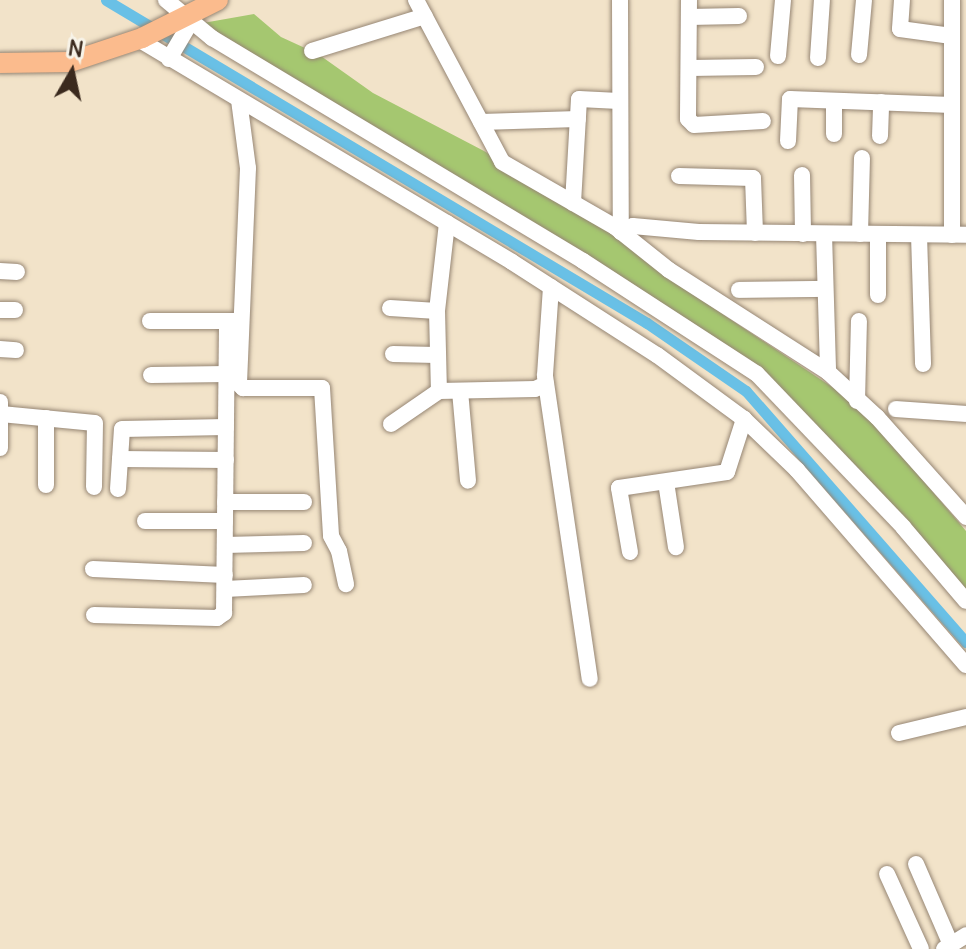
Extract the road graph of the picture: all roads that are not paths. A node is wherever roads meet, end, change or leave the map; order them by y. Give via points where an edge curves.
1 (166, 0) edge
2 (416, 0) edge
3 (620, 0) edge
4 (783, 0) edge
5 (822, 0) edge
6 (864, 0) edge
7 (902, 0) edge
8 (952, 0) edge
9 (215, 1) edge
10 (689, 9) edge
11 (425, 16) junction
12 (739, 16) dead end
13 (187, 18) junction
14 (952, 36) junction
15 (140, 38) junction
16 (312, 51) dead end
17 (859, 55) dead end
18 (170, 56) junction
19 (778, 56) dead end
20 (818, 58) dead end
21 (0, 63) edge
22 (756, 67) dead end
23 (690, 68) junction
24 (239, 100) junction
25 (619, 101) junction
26 (834, 101) junction
27 (881, 102) junction
28 (952, 105) junction
29 (578, 119) junction
30 (763, 121) dead end
31 (481, 122) junction
32 (834, 134) dead end
33 (880, 136) dead end
34 (788, 141) dead end
35 (862, 158) dead end
36 (961, 163) dead end
37 (802, 175) dead end
38 (679, 176) dead end
39 (573, 203) junction
40 (966, 214) edge
41 (447, 223) junction
42 (621, 232) junction
43 (755, 233) junction
44 (803, 234) junction
45 (824, 234) junction
46 (860, 234) junction
47 (878, 234) junction
48 (919, 235) junction
49 (959, 235) edge
50 (0, 271) edge
51 (17, 272) dead end
52 (551, 287) junction
53 (825, 289) junction
54 (739, 290) dead end
55 (878, 295) dead end
56 (390, 308) dead end
57 (437, 311) junction
58 (150, 321) dead end
59 (234, 321) junction
60 (859, 321) dead end
61 (393, 354) dead end
62 (436, 355) junction
63 (923, 364) dead end
64 (828, 372) junction
65 (227, 374) junction
66 (151, 375) dead end
67 (546, 384) junction
68 (439, 391) junction
69 (460, 391) junction
70 (857, 401) junction
71 (0, 402) edge
72 (896, 409) dead end
73 (1, 414) edge
74 (966, 414) edge
75 (46, 418) junction
76 (744, 419) junction
77 (391, 424) dead end
78 (226, 427) junction
79 (0, 448) edge
80 (120, 459) junction
81 (226, 460) junction
82 (468, 481) dead end
83 (666, 482) junction
84 (46, 485) dead end
85 (94, 487) dead end
86 (118, 489) dead end
87 (225, 502) junction
88 (304, 502) dead end
89 (963, 511) edge
90 (145, 521) dead end
91 (225, 521) junction
92 (304, 543) dead end
93 (225, 545) junction
94 (676, 547) dead end
95 (630, 552) dead end
96 (93, 569) dead end
97 (225, 582) junction
98 (346, 584) dead end
99 (304, 585) dead end
100 (966, 601) edge
101 (94, 615) dead end
102 (966, 665) edge
103 (590, 679) dead end
104 (966, 717) edge
105 (899, 733) dead end
106 (916, 864) dead end
107 (887, 874) dead end
108 (966, 935) edge
109 (948, 947) edge
110 (921, 949) edge

1 - 13 street
2 - 11 street
3 - 25 street
4 - 19 street
5 - 20 street
6 - 17 street
7 - 14 street via 900,29
8 - 14 street
9 - 13 main road
10 - 12 street
10 - 23 street
11 - 16 street
11 - 31 street
13 - 15 main road
13 - 18 street
13 - 100 street via 757,374
14 - 28 street
15 - 18 street
15 - 21 main road via 70,62
18 - 24 street
22 - 23 street
23 - 30 street via 690,123
24 - 41 street
24 - 59 street via 248,168
25 - 29 street via 579,99
25 - 42 street
26 - 27 street
26 - 32 street
26 - 34 street via 788,100
27 - 28 street
27 - 33 street
28 - 49 street
29 - 31 street
29 - 39 street
31 - 39 street via 502,162
35 - 46 street
36 - 40 street via 961,209
37 - 44 street
38 - 43 street via 753,178
39 - 42 street
41 - 52 street
41 - 57 street
42 - 43 street via 633,226
42 - 64 street via 669,270
43 - 44 street
44 - 45 street
45 - 46 street
45 - 53 street
46 - 47 street
47 - 48 street
47 - 55 street
48 - 49 street
48 - 63 street
50 - 51 street
52 - 67 street
52 - 76 street
53 - 54 street
53 - 64 street
56 - 57 street
57 - 62 street
58 - 59 street
59 - 65 street
59 - 98 street via 240,387 322,388 331,536
60 - 70 street
61 - 62 street
62 - 68 street
64 - 70 street
65 - 66 street
65 - 78 street
67 - 69 street via 535,389
67 - 103 street
68 - 69 street
68 - 77 street
69 - 82 street
70 - 89 street
71 - 73 street
72 - 74 street
73 - 75 street
73 - 79 street
75 - 84 street
75 - 85 street via 95,423
76 - 83 street via 727,472
76 - 102 street via 797,470
78 - 80 street via 122,429
78 - 81 street
80 - 81 street
80 - 86 street
81 - 87 street
83 - 94 street
83 - 95 street via 619,488
87 - 88 street
87 - 91 street
90 - 91 street
91 - 93 street
92 - 93 street
93 - 97 street
96 - 97 street
97 - 99 street
97 - 101 street via 224,613 217,618
104 - 105 street
106 - 109 street
107 - 110 street
108 - 109 street

